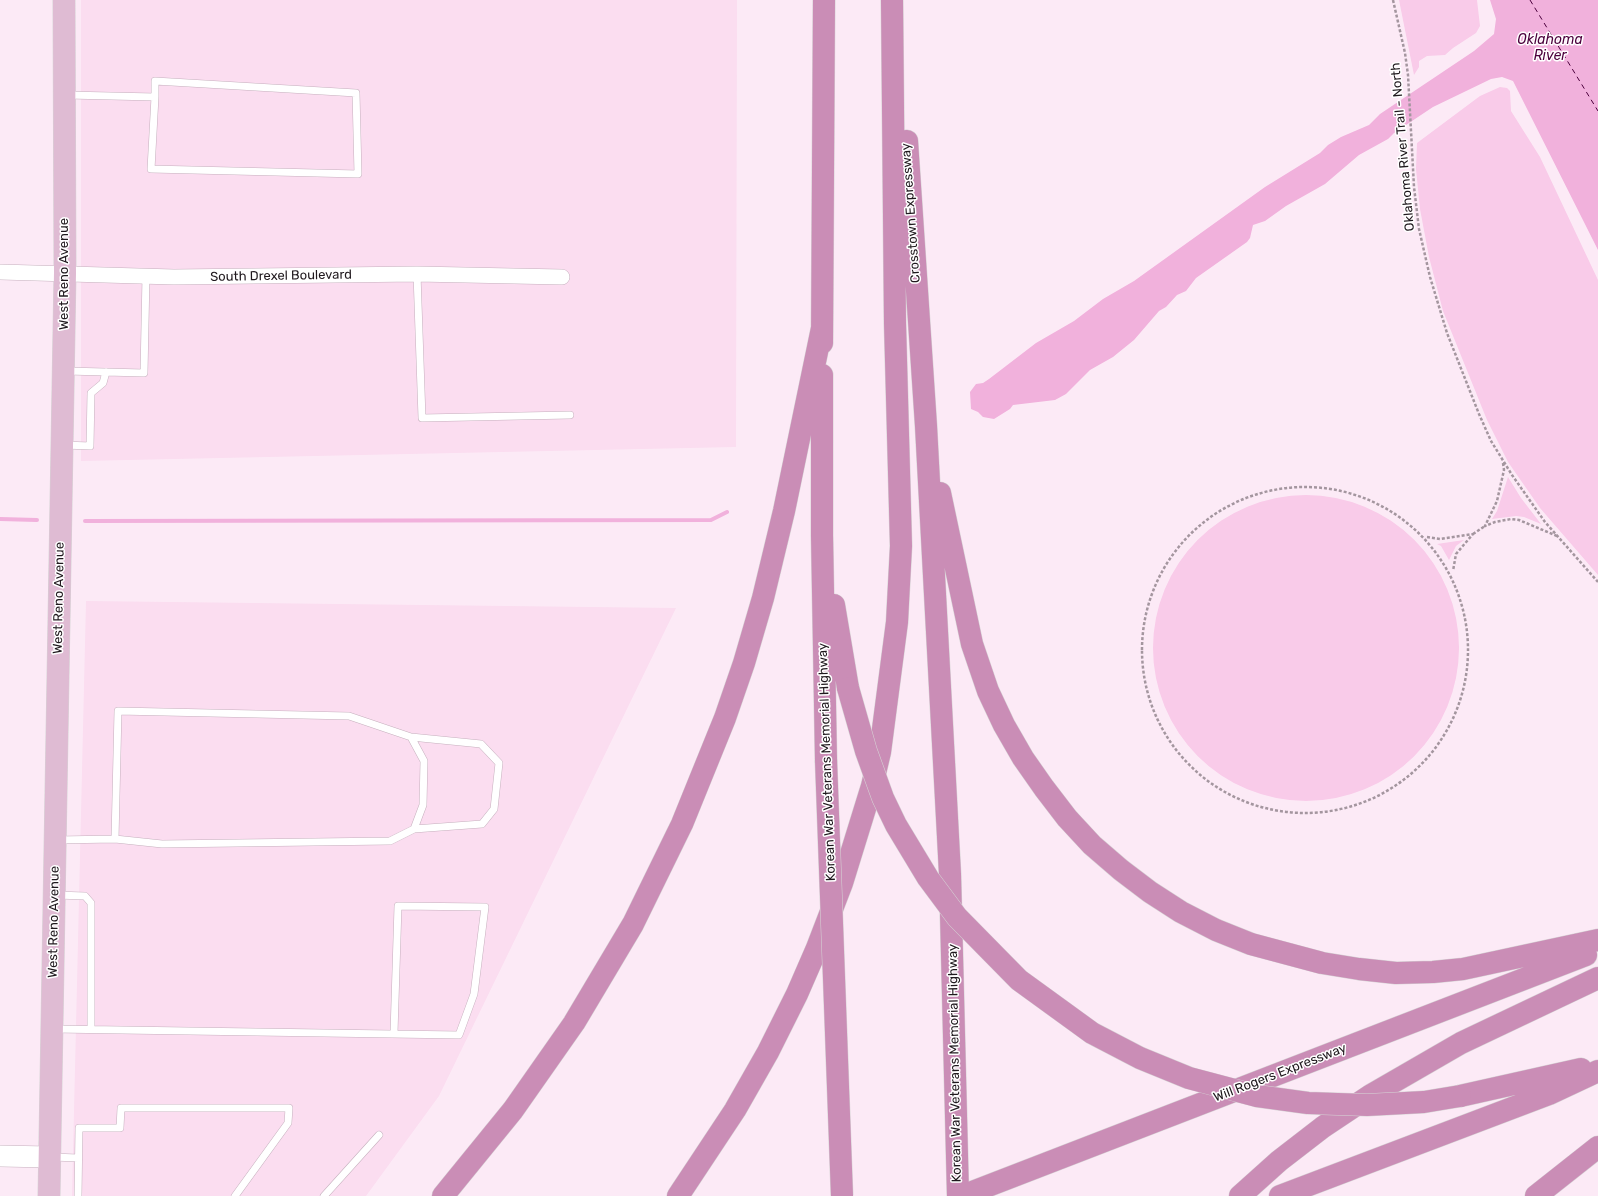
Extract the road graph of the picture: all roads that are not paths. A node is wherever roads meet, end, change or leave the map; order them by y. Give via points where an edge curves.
1 (64, 0) edge
2 (824, 0) edge
3 (892, 0) edge
4 (900, 0) edge
5 (64, 95) junction
6 (155, 97) junction
7 (0, 272) edge
8 (65, 273) junction
9 (417, 274) junction
10 (146, 276) junction
11 (562, 277) dead end
12 (822, 328) junction
13 (63, 371) junction
14 (106, 372) junction
15 (570, 415) dead end
16 (926, 426) junction
17 (62, 445) junction
18 (822, 534) junction
19 (411, 737) junction
20 (414, 829) junction
21 (115, 839) junction
22 (55, 840) junction
23 (54, 895) junction
24 (1598, 940) edge
25 (1598, 950) edge
26 (1598, 978) edge
27 (52, 1029) junction
28 (91, 1029) junction
29 (394, 1033) junction
30 (1598, 1065) edge
31 (1598, 1071) edge
32 (379, 1135) dead end
33 (1598, 1147) edge
34 (0, 1156) edge
35 (50, 1157) junction
36 (78, 1158) junction
37 (49, 1196) edge
38 (78, 1196) edge
39 (235, 1196) edge
40 (324, 1196) edge
41 (443, 1196) edge
42 (678, 1196) edge
43 (842, 1196) edge
44 (958, 1196) edge
45 (962, 1196) edge
46 (1240, 1196) edge
47 (1280, 1196) edge
48 (1536, 1196) edge

1 - 5 main road, West Reno Avenue
2 - 12 highway
3 - 42 highway via 895,323 902,546 897,622 880,752 842,883 797,994 735,1110
4 - 16 highway, Crosstown Expressway
5 - 6 lane
5 - 8 main road, West Reno Avenue
6 - 6 lane via 150,169 358,174 356,93 156,81
7 - 8 street, South Drexel Boulevard
8 - 10 street, South Drexel Boulevard
8 - 13 main road, West Reno Avenue
9 - 10 street, South Drexel Boulevard
9 - 11 street, South Drexel Boulevard
9 - 15 lane via 422,418
10 - 14 lane via 144,373
12 - 18 highway, Korean War Veterans Memorial Highway
12 - 41 highway via 763,598 735,691 688,810 632,924 574,1023 513,1110
13 - 14 lane
13 - 17 main road, West Reno Avenue
14 - 17 lane via 103,383 91,393 90,446
16 - 24 highway via 965,619 988,691 1019,751 1044,788 1092,845 1121,870 1175,908 1216,930 1284,954 1359,969 1433,972 1462,969
16 - 44 highway, Korean War Veterans Memorial Highway via 950,874
17 - 22 main road, West Reno Avenue
18 - 30 highway, bridge via 848,688 866,751 896,825 928,878 957,917 1019,980 1092,1033 1140,1058 1189,1078 1257,1096 1308,1103 1367,1105 1424,1102
18 - 43 highway, Korean War Veterans Memorial Highway, bridge via 826,760
19 - 20 lane via 424,761 423,805
19 - 20 lane via 481,744 499,763 494,809 482,824
19 - 21 lane via 349,716 118,711
20 - 21 lane via 390,841 162,844
21 - 22 lane
22 - 23 main road, West Reno Avenue
23 - 27 main road, West Reno Avenue
23 - 28 lane via 85,896 91,903
25 - 45 highway, Will Rogers Expressway
26 - 46 highway via 1461,1043 1383,1088 1323,1127
27 - 28 lane
27 - 35 main road, West Reno Avenue
28 - 29 lane
29 - 29 lane via 459,1035 474,994 485,907 398,906
31 - 47 highway via 1549,1094
32 - 40 lane
33 - 48 highway
34 - 35 street
35 - 36 lane
35 - 37 main road, West Reno Avenue
36 - 38 lane
36 - 39 lane via 79,1128 120,1128 121,1108 289,1108 288,1122

